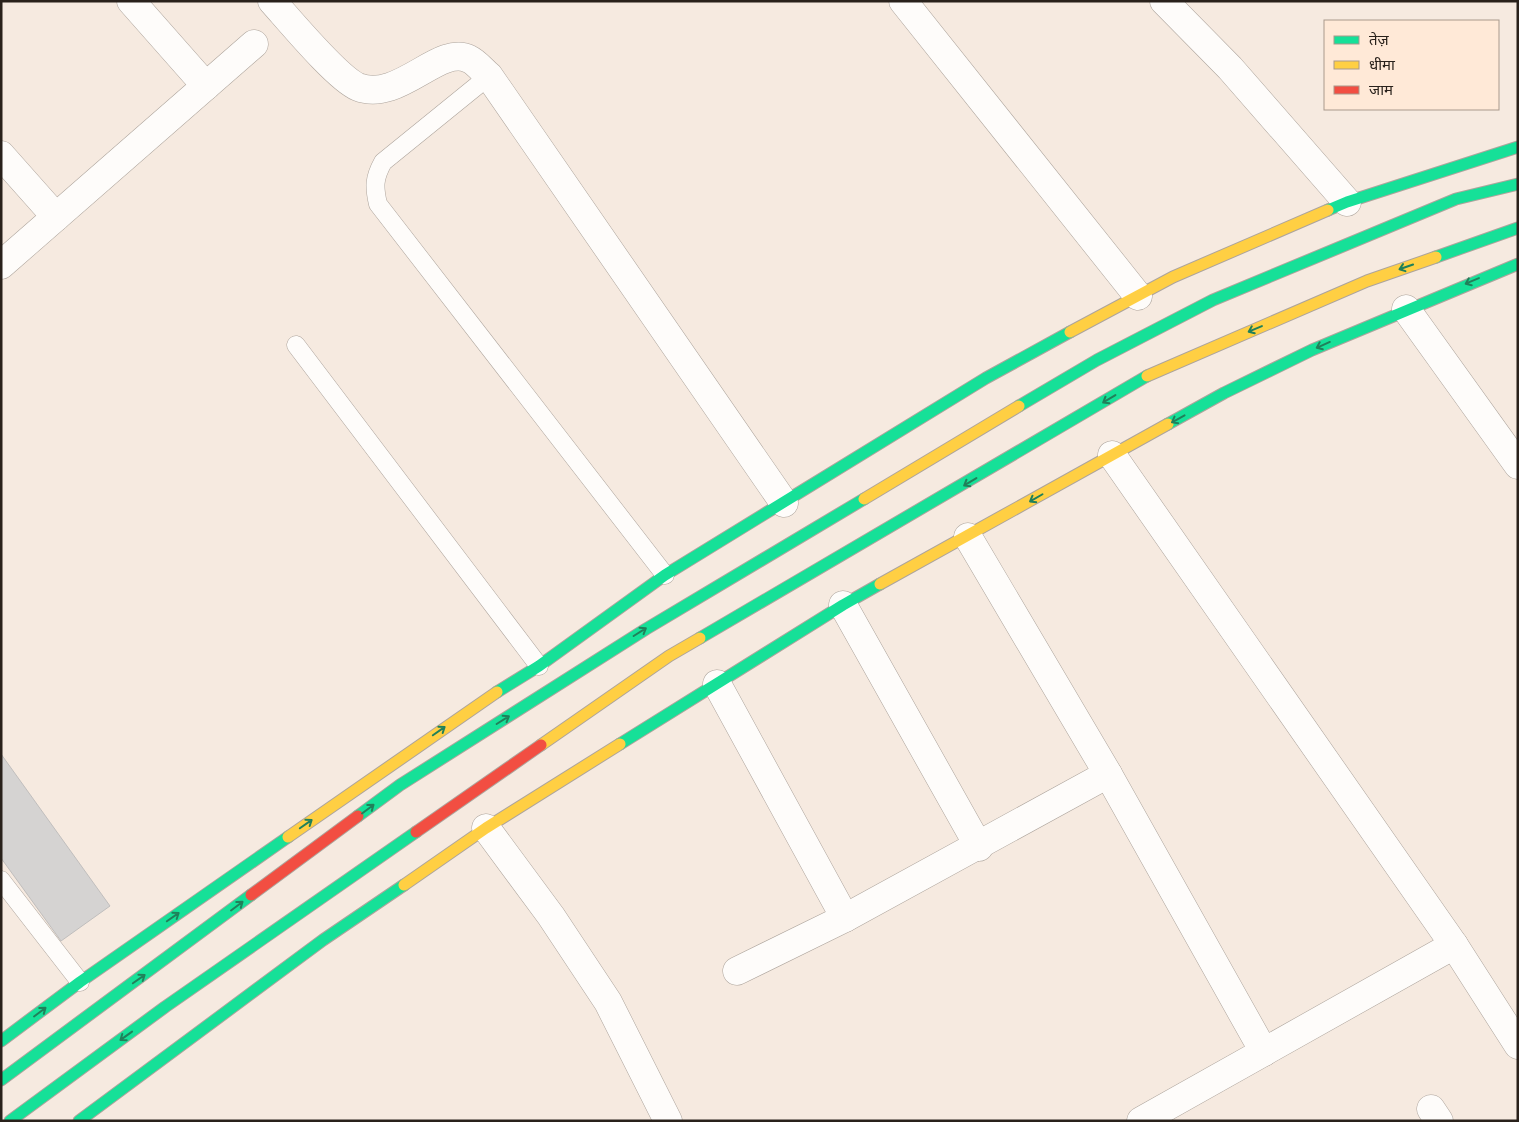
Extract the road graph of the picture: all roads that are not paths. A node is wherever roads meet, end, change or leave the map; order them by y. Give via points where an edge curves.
1 (131, 1) edge
2 (272, 1) edge
3 (903, 1) edge
4 (1164, 1) edge
5 (254, 44) dead end
6 (489, 76) junction
7 (206, 86) junction
8 (1518, 147) edge
9 (1, 155) edge
10 (1518, 184) edge
11 (1347, 202) junction
12 (56, 217) junction
13 (1518, 228) edge
14 (1518, 264) edge
15 (1, 265) edge
16 (1138, 296) junction
17 (1406, 310) junction
18 (296, 345) dead end
19 (1112, 455) junction
20 (1518, 465) edge
21 (784, 503) junction
22 (968, 537) junction
23 (665, 575) junction
24 (843, 606) junction
25 (539, 666) junction
26 (717, 684) junction
27 (1108, 774) junction
28 (486, 828) junction
29 (978, 847) junction
30 (1, 880) edge
31 (845, 918) junction
32 (1454, 945) junction
33 (737, 971) dead end
34 (80, 982) junction
35 (1, 1041) edge
36 (1518, 1045) edge
37 (1264, 1052) junction
38 (1, 1080) edge
39 (10, 1121) edge
40 (79, 1121) edge
41 (668, 1121) edge
42 (1141, 1121) edge

1 - 7 street
2 - 6 street via 341,76 358,87 374,91 395,86 451,58 468,58
3 - 16 street
4 - 11 street via 1230,68
5 - 7 street
6 - 21 street
6 - 23 lane via 383,162 375,177 378,204
7 - 12 street
8 - 11 main road
9 - 12 street
38 -> 10 main road via 400,785 646,629 1097,360 1213,300 1456,199
11 - 16 main road via 1173,277
12 - 15 street
13 -> 39 main road via 1367,281 1154,372 669,656 165,1007
14 -> 17 main road
16 - 21 main road via 986,378
17 -> 19 main road via 1312,350
17 - 20 street
18 - 25 lane
19 -> 22 main road
19 - 32 street
21 - 23 main road
22 - 24 main road
22 - 27 street
23 - 25 main road
24 - 26 main road
24 - 29 street
34 -> 25 main road via 480,702
26 - 28 main road
26 - 31 street
27 - 29 street
27 - 37 street
28 - 40 main road via 323,940
28 - 41 street via 551,916 608,1002
29 - 31 street
30 - 34 lane
31 - 33 street
32 - 36 street
32 - 37 street
35 -> 34 main road
37 - 42 street

